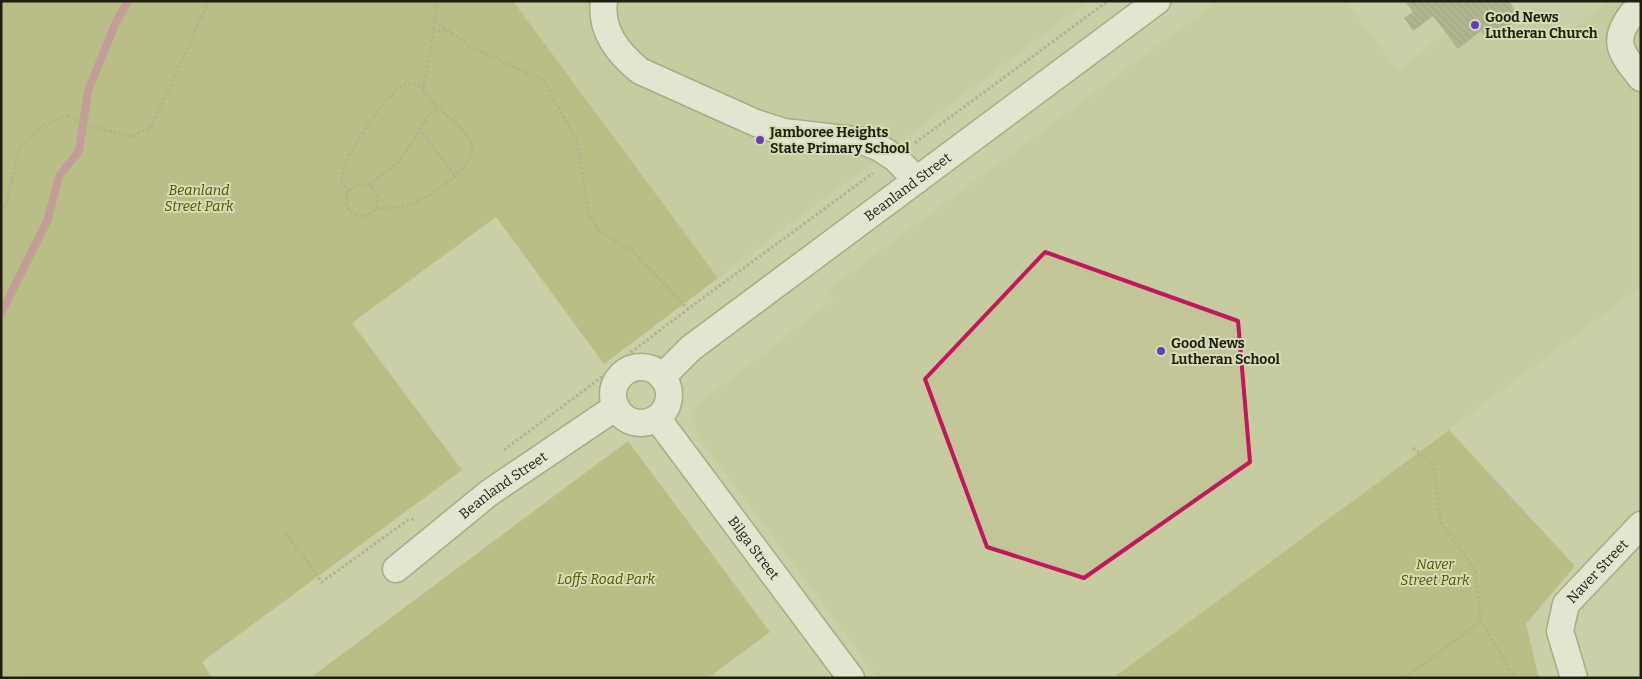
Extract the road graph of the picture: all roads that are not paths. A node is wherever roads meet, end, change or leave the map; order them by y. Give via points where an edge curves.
1 (604, 1) edge
2 (1157, 1) edge
3 (1641, 13) edge
4 (1641, 78) edge
5 (917, 180) junction
6 (662, 376) junction
7 (616, 407) junction
8 (657, 418) junction
9 (1641, 525) edge
10 (396, 569) dead end
11 (851, 678) edge
12 (1574, 678) edge

1 - 5 street via 604,21 612,42 640,71 756,123 784,132 862,141 878,147 895,158
2 - 5 street, Beanland Street
3 - 4 street via 1632,14 1622,26 1620,48
5 - 6 street, Beanland Street via 691,348
6 - 7 street via 646,367 627,370 615,385
6 - 8 street via 667,384 668,403
7 - 8 street via 633,421
7 - 10 street, Beanland Street via 489,493
8 - 11 street, Bilga Street
9 - 12 street, Naver Street via 1566,604 1560,631

